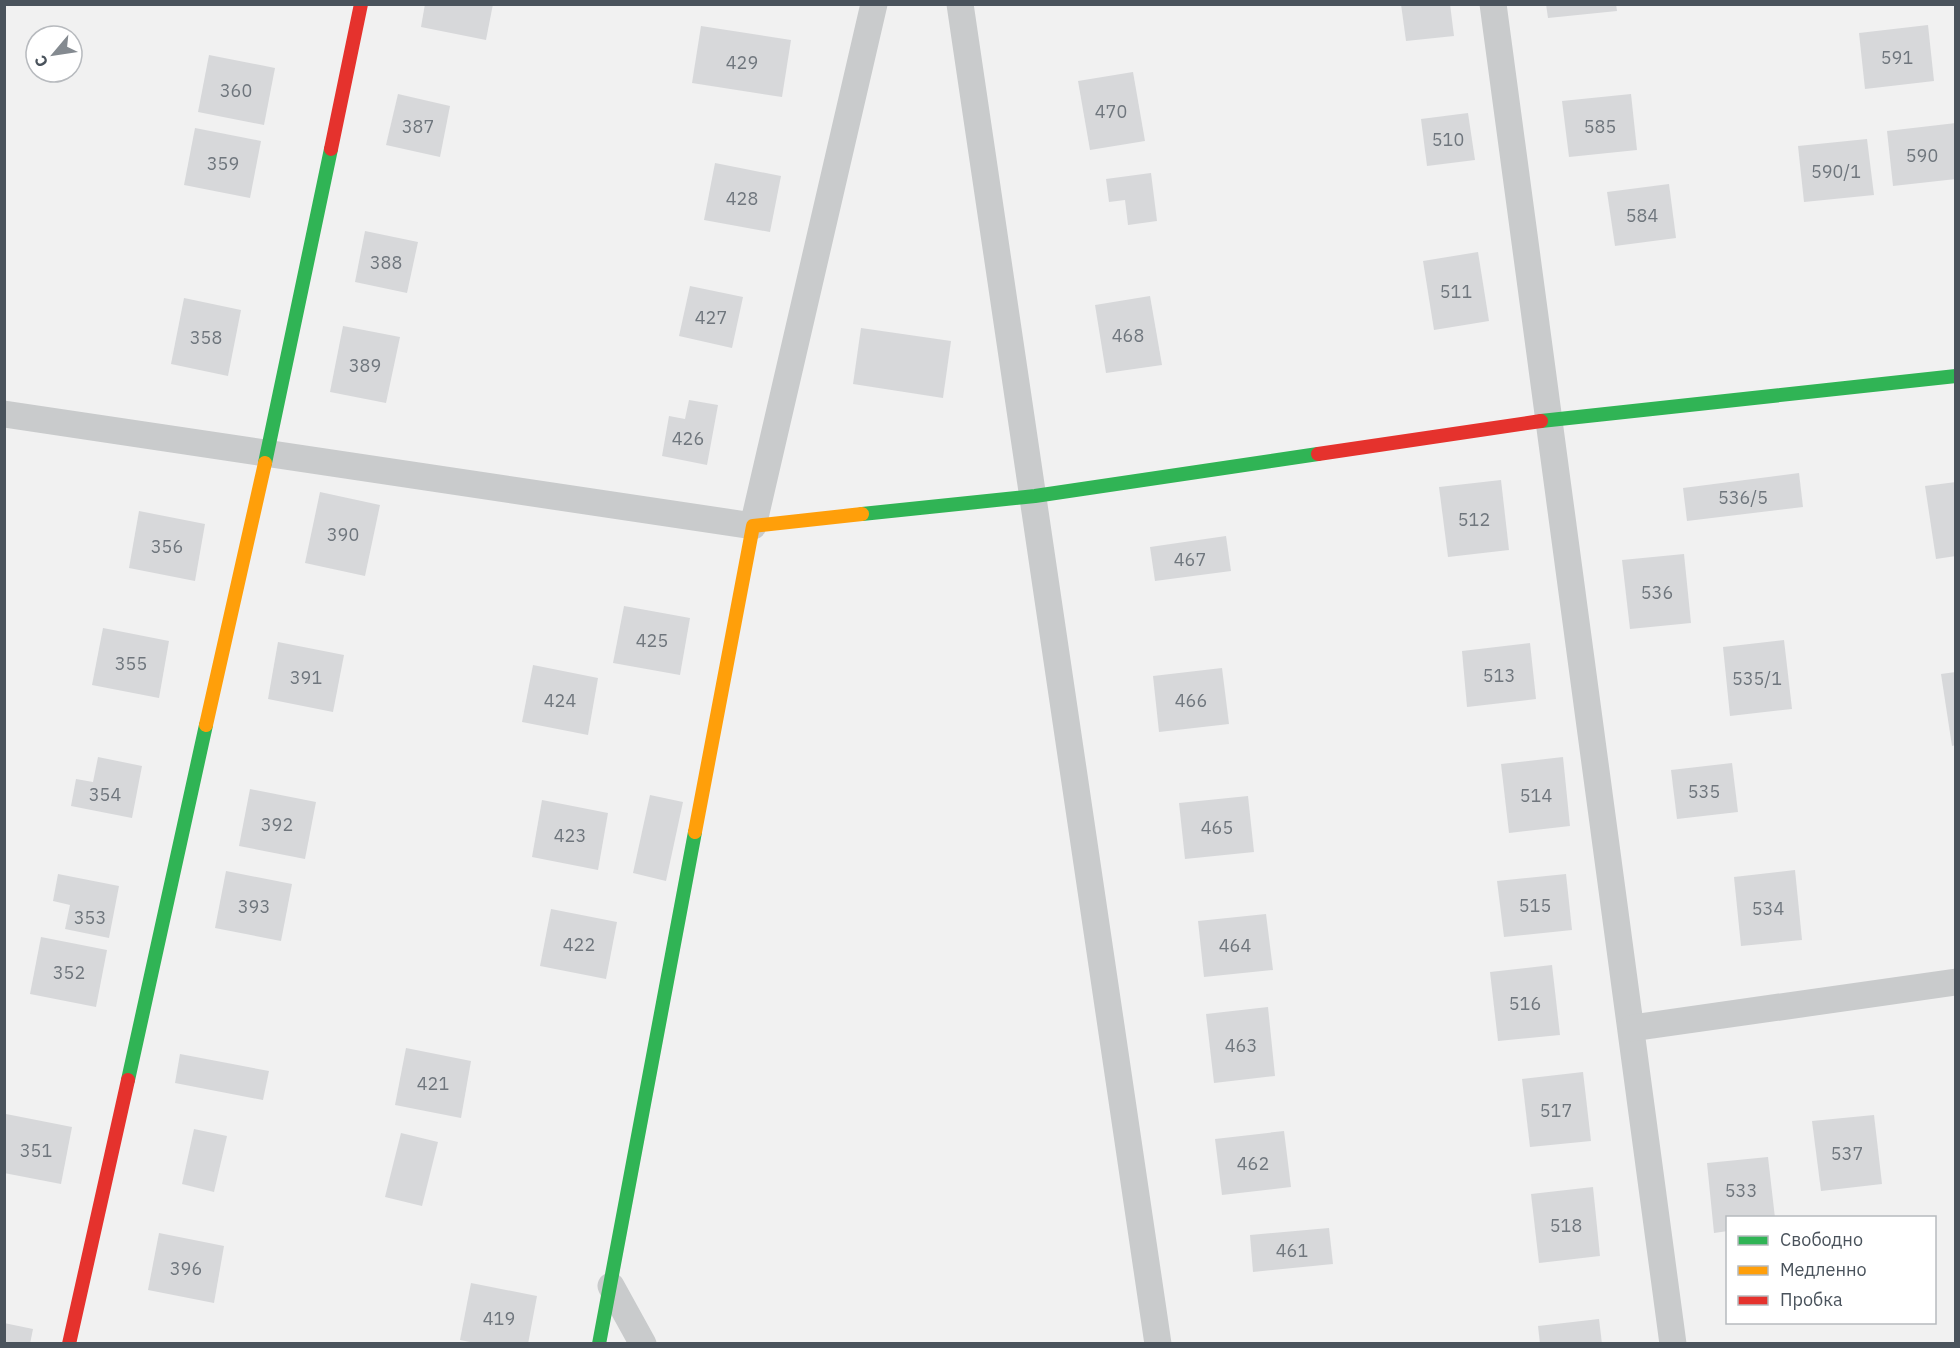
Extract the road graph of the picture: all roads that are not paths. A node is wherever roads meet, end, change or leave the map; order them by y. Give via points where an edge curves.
1 (361, 4) edge
2 (874, 4) edge
3 (960, 4) edge
4 (1493, 4) edge
5 (1956, 376) edge
6 (4, 414) edge
7 (1548, 420) junction
8 (267, 453) junction
9 (1035, 496) junction
10 (753, 526) junction
11 (1956, 982) edge
12 (1632, 1028) junction
13 (611, 1286) junction
14 (69, 1344) edge
15 (599, 1344) edge
16 (643, 1344) edge
17 (1158, 1344) edge
18 (1673, 1344) edge

1 - 8 street
2 - 10 street
3 - 9 street
4 - 7 street
5 - 7 street
6 - 8 street
7 - 9 street
7 - 12 street
8 - 10 street
8 - 14 street
9 - 10 street
9 - 17 street
10 - 13 street
11 - 12 street
12 - 18 street
13 - 15 street
13 - 16 street

